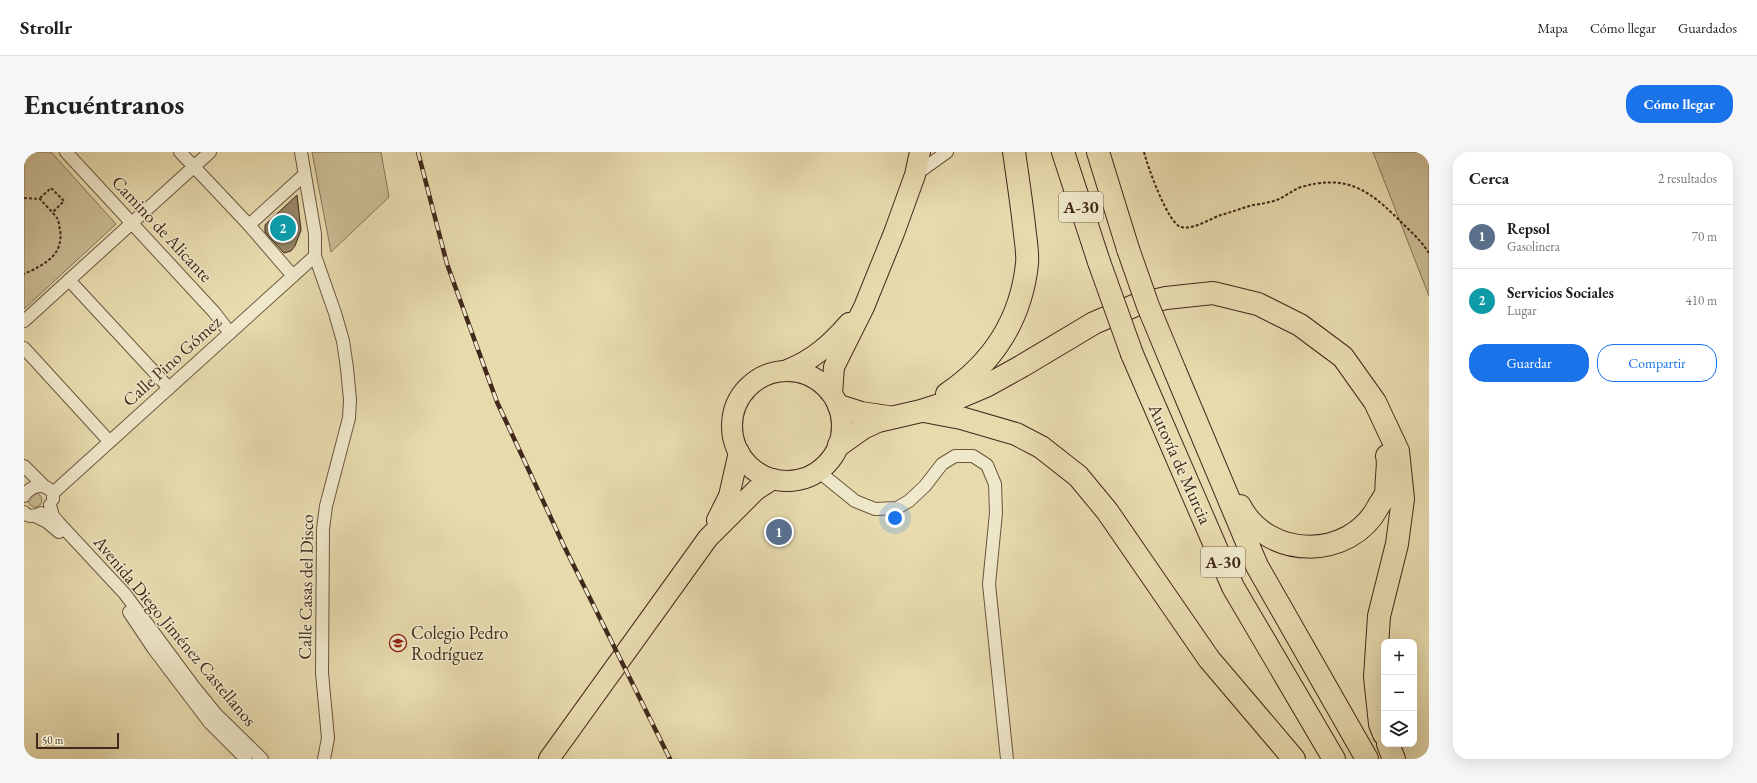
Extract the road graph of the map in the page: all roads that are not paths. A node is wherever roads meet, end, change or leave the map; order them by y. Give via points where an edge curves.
1 (66, 152) edge
2 (180, 152) edge
3 (210, 152) edge
4 (301, 152) edge
5 (920, 152) edge
6 (947, 152) edge
7 (1014, 152) edge
8 (1064, 152) edge
9 (1098, 152) edge
10 (193, 167) junction
11 (304, 175) junction
12 (915, 175) junction
13 (131, 223) junction
14 (249, 225) junction
15 (315, 256) junction
16 (293, 276) junction
17 (69, 280) junction
18 (864, 307) junction
19 (24, 321) edge
20 (230, 333) junction
21 (24, 348) edge
22 (787, 370) junction
23 (1175, 372) junction
24 (169, 388) junction
25 (836, 400) junction
26 (1375, 402) junction
27 (921, 411) junction
28 (888, 417) junction
29 (109, 441) junction
30 (839, 445) junction
31 (739, 452) junction
32 (24, 466) edge
33 (818, 472) junction
34 (773, 479) junction
35 (43, 485) junction
36 (53, 493) junction
37 (24, 496) edge
38 (50, 505) junction
39 (27, 514) edge
40 (708, 538) junction
41 (1381, 726) edge
42 (1389, 747) edge
43 (246, 759) edge
44 (262, 759) edge
45 (324, 759) edge
46 (549, 759) edge
47 (1007, 759) edge
48 (1294, 759) edge
49 (1334, 759) edge
50 (1367, 759) edge
51 (1394, 759) edge

1 - 13 street, Camino de Alicante
2 - 10 street
3 - 10 street
4 - 11 street, Calle Casas del Disco
5 - 12 main road
6 - 12 street
7 - 27 highway via 1027,263 1014,315 990,357 957,387
8 - 49 highway, Autovía de Murcia / A-30, bridge via 1132,354 1233,587
9 - 23 highway, Autovía de Murcia / A-30, bridge via 1128,249
10 - 13 street
10 - 14 street
11 - 14 street
11 - 15 street, Calle Casas del Disco
12 - 18 main road
13 - 17 street
13 - 20 street, Camino de Alicante via 214,312
14 - 16 street
15 - 16 street, Calle Pino Gómez
15 - 45 street, Calle Casas del Disco via 336,313 343,341 350,400 349,418 326,506 323,529 322,672 328,738
16 - 20 street, Calle Pino Gómez
17 - 19 street
17 - 24 street
18 - 22 main road via 837,338 818,354 803,364
18 - 25 main road via 834,367
20 - 24 street, Calle Pino Gómez
21 - 29 street
22 - 25 main road via 805,373 820,381
22 - 31 main road via 771,373 756,380 744,390 732,420 733,437
23 - 26 highway via 1246,517 1263,533 1290,544 1319,547 1340,542 1356,532 1373,516 1386,493 1388,460
23 - 50 highway, Autovía de Murcia / A-30 via 1257,566
24 - 29 street, Calle Pino Gómez
25 - 28 highway via 861,413
25 - 30 main road via 842,419
26 - 27 highway via 1343,357 1300,325 1258,304 1213,293 1166,298 1136,306 1094,323 986,386
26 - 41 highway via 1398,451 1403,498 1397,544 1379,616 1375,677
27 - 28 highway
27 - 48 highway via 962,418 1016,434 1042,447 1078,476 1112,518 1209,659
28 - 30 highway via 863,428
29 - 36 street, Calle Pino Gómez
30 - 33 main road via 831,460
31 - 34 main road via 759,473
31 - 40 main road via 728,496
32 - 35 street
33 - 34 main road via 804,479
33 - 47 street via 855,501 875,509 897,508 909,501 942,464 955,456 973,456 987,465 995,484 996,513 989,584
34 - 40 main road via 750,495
35 - 36 street
35 - 37 street via 31,488
36 - 38 street
38 - 39 street, Avenida Diego Jiménez Castellanos via 45,510
38 - 44 street, Avenida Diego Jiménez Castellanos via 53,516 125,594 216,714
39 - 43 street, Avenida Diego Jiménez Castellanos via 55,527 105,581 210,723
40 - 46 main road
42 - 51 highway

